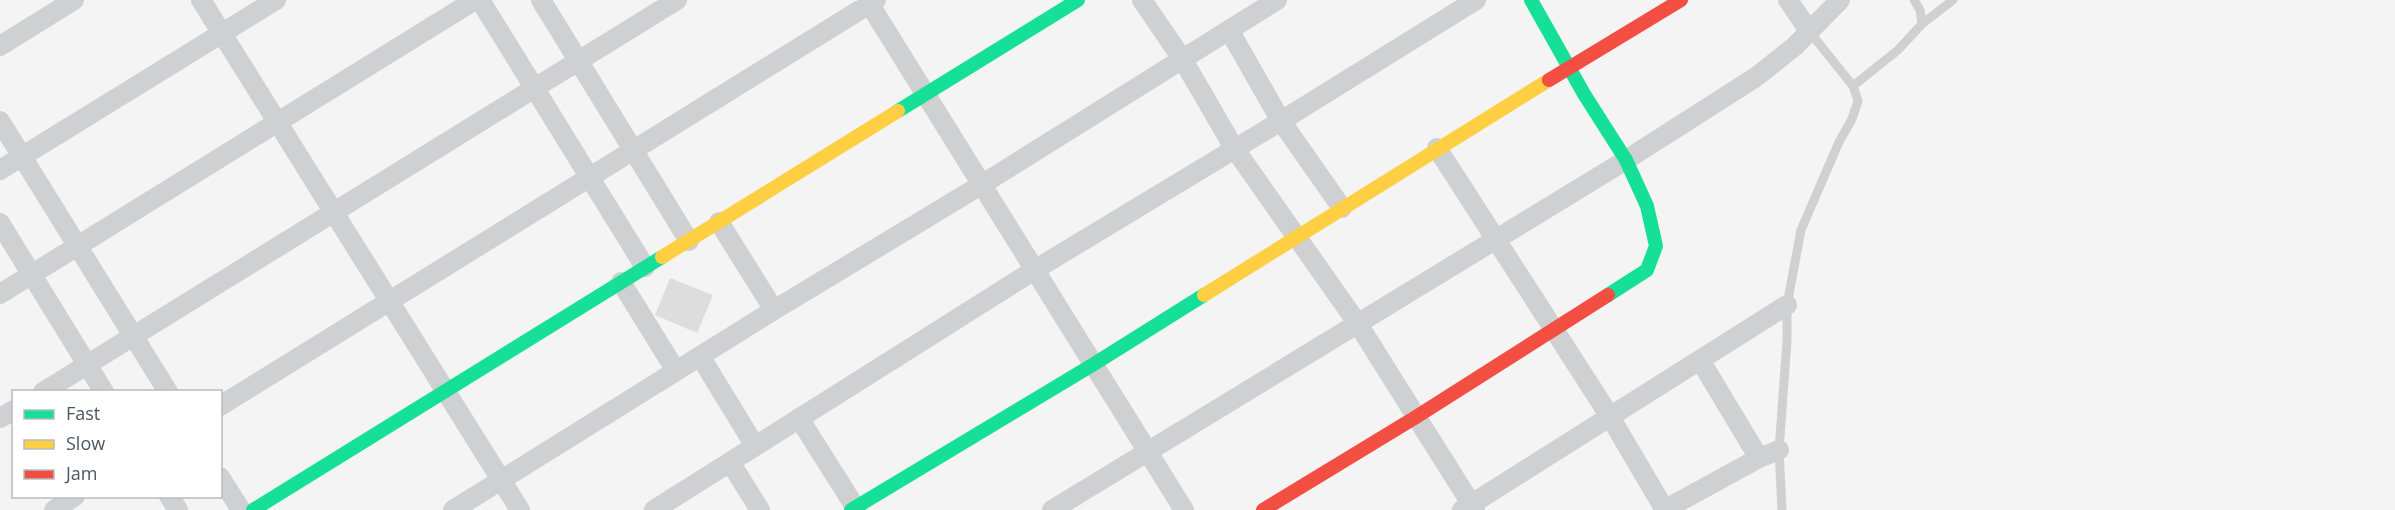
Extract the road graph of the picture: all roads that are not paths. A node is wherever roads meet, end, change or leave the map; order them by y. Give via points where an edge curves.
1 (74, 0) edge
2 (201, 0) edge
3 (276, 0) edge
4 (475, 0) edge
5 (480, 0) edge
6 (541, 0) edge
7 (677, 0) edge
8 (1078, 0) edge
9 (1142, 0) edge
10 (1277, 0) edge
11 (1476, 0) edge
12 (1531, 0) edge
13 (1681, 0) edge
14 (1788, 0) edge
15 (1840, 0) edge
16 (1914, 0) edge
17 (1953, 0) edge
18 (871, 1) edge
19 (1922, 24) junction
20 (1229, 30) junction
21 (1809, 31) junction
22 (222, 33) junction
23 (0, 46) edge
24 (579, 60) junction
25 (1183, 60) junction
26 (1569, 67) junction
27 (1853, 86) junction
28 (534, 88) junction
29 (924, 95) junction
30 (0, 121) edge
31 (1281, 121) junction
32 (278, 122) junction
33 (1234, 148) junction
34 (1437, 148) junction
35 (634, 151) junction
36 (22, 157) junction
37 (1626, 160) junction
38 (0, 170) edge
39 (590, 178) junction
40 (981, 185) junction
41 (1342, 208) junction
42 (334, 211) junction
43 (719, 222) junction
44 (0, 223) edge
45 (1297, 237) junction
46 (1495, 239) junction
47 (689, 241) junction
48 (78, 245) junction
49 (645, 267) junction
50 (1036, 269) junction
51 (31, 274) junction
52 (621, 282) junction
53 (0, 294) edge
54 (391, 301) junction
55 (1787, 305) junction
56 (774, 310) junction
57 (1358, 324) junction
58 (1552, 329) junction
59 (133, 336) junction
60 (700, 356) junction
61 (1700, 360) junction
62 (87, 364) junction
63 (1094, 364) junction
64 (676, 371) junction
65 (46, 390) edge
66 (103, 390) edge
67 (167, 390) edge
68 (447, 392) junction
69 (222, 405) edge
70 (1609, 415) junction
71 (1416, 417) junction
72 (799, 418) junction
73 (755, 446) junction
74 (1779, 450) junction
75 (1147, 452) junction
76 (1759, 458) junction
77 (730, 462) junction
78 (222, 480) edge
79 (501, 480) junction
80 (72, 498) edge
81 (1469, 508) edge
82 (854, 509) edge
83 (54, 510) edge
84 (241, 510) edge
85 (253, 510) edge
86 (453, 510) edge
87 (520, 510) edge
88 (654, 510) edge
89 (760, 510) edge
90 (1052, 510) edge
91 (1184, 510) edge
92 (1263, 510) edge
93 (1664, 510) edge
94 (1782, 510) edge

1 - 23 street
2 - 22 street
3 - 22 street
4 - 32 street
5 - 28 street
6 - 24 street
7 - 24 street
8 - 29 street
9 - 25 street
10 - 20 street
11 - 31 street
12 - 26 street
13 - 26 street
14 - 21 street
15 - 21 street
16 - 19 lane
17 - 19 lane
18 - 29 street
18 - 35 street
19 - 27 lane via 1898,50
20 - 25 street
20 - 31 street
21 - 27 lane
21 - 37 street via 1756,77
22 - 32 street
22 - 36 street
24 - 28 street
24 - 35 street
25 - 33 street
25 - 40 street
26 - 34 street
26 - 37 street
27 - 55 lane via 1858,101 1801,230
28 - 39 street
28 - 42 street
29 - 40 street
29 - 43 street
30 - 36 street
31 - 33 street
31 - 41 street
32 - 42 street
32 - 48 street
33 - 45 street
33 - 50 street
34 - 41 street
34 - 46 street
35 - 39 street
35 - 47 street
36 - 38 street
36 - 48 street
37 - 46 street
37 - 58 street via 1647,206 1656,246 1647,270
39 - 49 street
39 - 54 street
40 - 50 street
40 - 56 street
41 - 45 street
42 - 54 street
42 - 59 street
43 - 47 street
43 - 56 street
44 - 51 street
45 - 57 street
45 - 63 street
46 - 57 street
46 - 58 street
47 - 49 street
48 - 51 street
48 - 59 street
49 - 52 street
50 - 63 street
50 - 72 street
51 - 53 street
51 - 62 street
52 - 64 street
52 - 68 street
54 - 68 street
54 - 69 street
55 - 61 street
55 - 74 lane
56 - 60 street
57 - 71 street
57 - 75 street
58 - 70 street
58 - 71 street
59 - 62 street
59 - 67 street
60 - 64 street
60 - 73 street
61 - 70 street
61 - 76 street
62 - 65 street
62 - 66 street
63 - 75 street
63 - 82 street
64 - 79 street
68 - 79 street
68 - 85 street
70 - 81 street
70 - 93 street
71 - 81 street
71 - 92 street
72 - 73 street
72 - 82 street
73 - 77 street
74 - 76 street
74 - 94 lane
75 - 90 street
75 - 91 street
76 - 93 street
77 - 88 street
77 - 89 street
78 - 84 street
79 - 86 street
79 - 87 street
80 - 83 street

